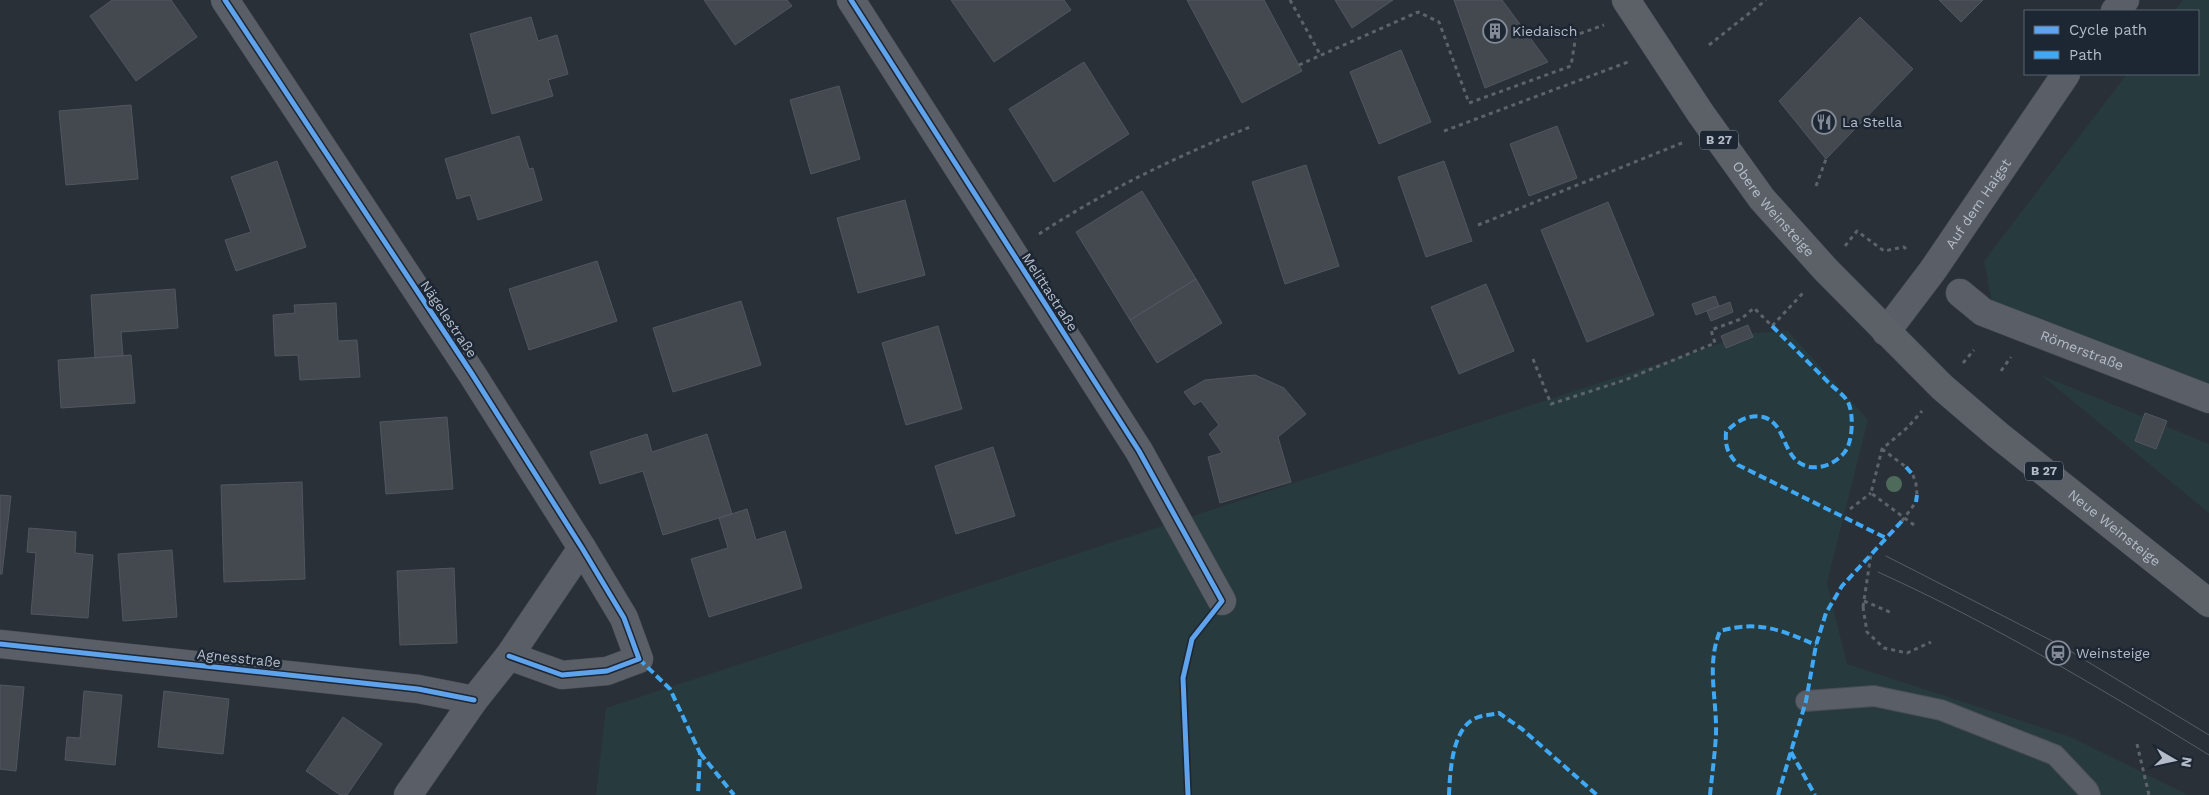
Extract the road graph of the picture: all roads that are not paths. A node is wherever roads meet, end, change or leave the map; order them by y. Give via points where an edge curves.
1 (225, 0) edge
2 (851, 0) edge
3 (2125, 0) edge
4 (1630, 7) edge
5 (2116, 10) edge
6 (2065, 75) edge
7 (1960, 292) dead end
8 (1886, 332) junction
9 (2209, 399) edge
10 (582, 548) junction
11 (1222, 601) dead end
12 (2209, 603) edge
13 (0, 644) edge
14 (509, 656) junction
15 (474, 700) junction
16 (1806, 701) dead end
17 (408, 795) edge
18 (2090, 795) edge

1 - 10 street, Nägelestraße via 472,374
2 - 11 street, Melittastraße via 1138,451
3 - 5 street
4 - 8 main road, Obere Weinsteige / B 27 via 1762,199
6 - 8 street, Auf dem Haigst via 1933,270
7 - 9 street, Römerstraße via 1983,312
8 - 12 main road, Neue Weinsteige / B 27 via 1942,387 1998,435
10 - 14 street
10 - 14 street, Nägelestraße via 624,618 639,659 607,672 562,675
13 - 15 street, Agnesstraße via 418,689
14 - 15 street
15 - 17 street
16 - 18 lane via 1874,696 1941,710 2055,755

